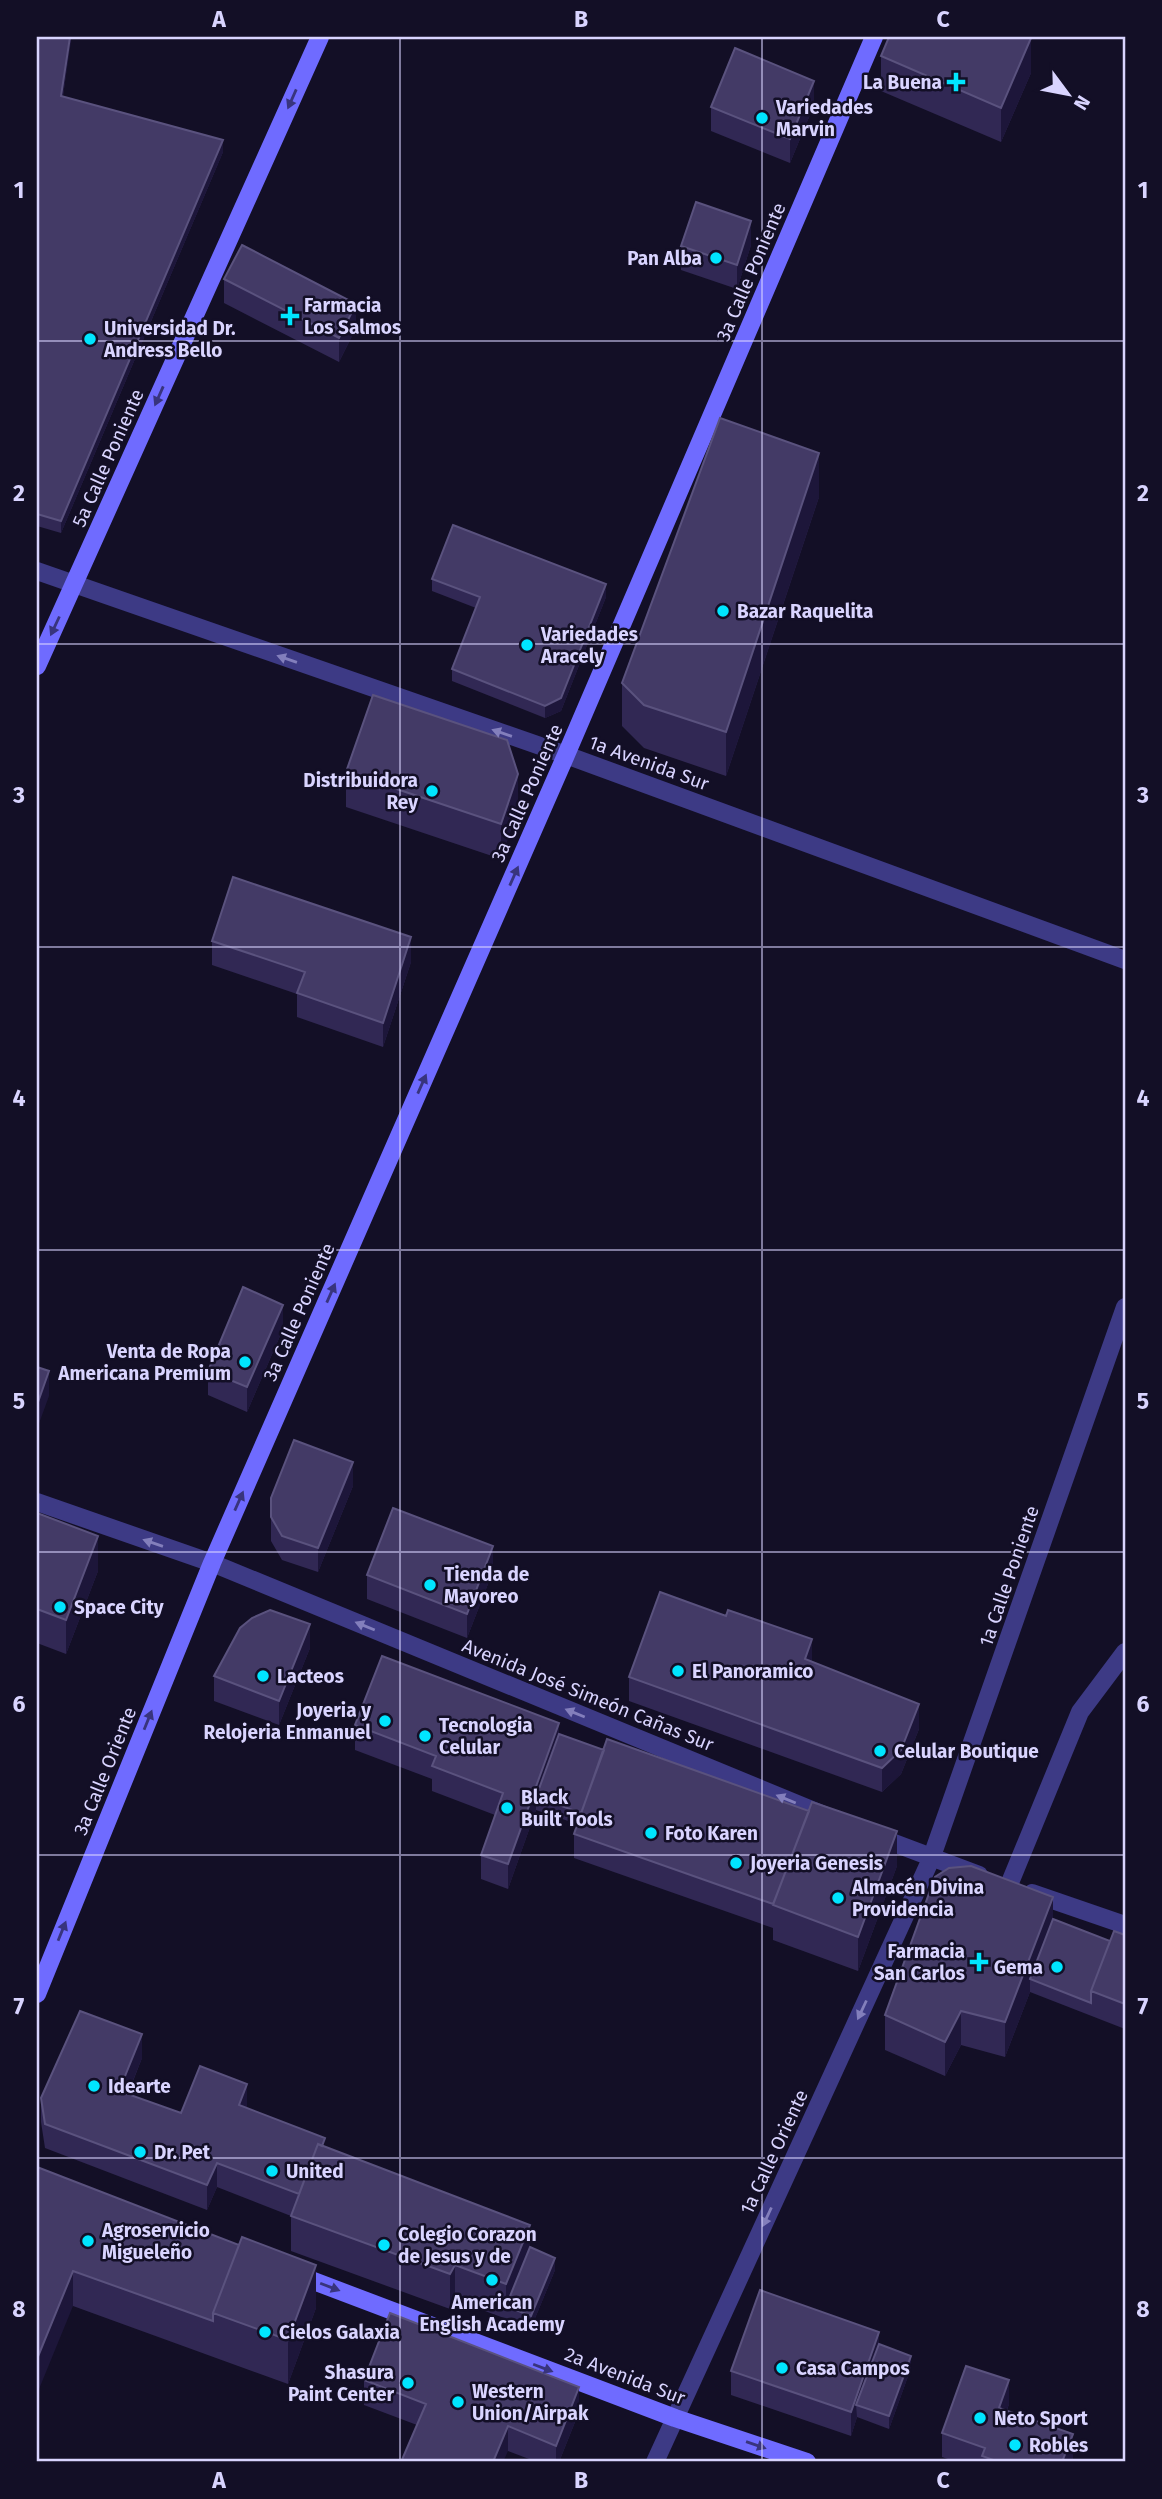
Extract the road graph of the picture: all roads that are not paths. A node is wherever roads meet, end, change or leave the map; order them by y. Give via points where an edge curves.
1 (320, 37) edge
2 (874, 37) edge
3 (37, 571) edge
4 (75, 585) junction
5 (37, 666) edge
6 (566, 755) junction
7 (1125, 960) edge
8 (1125, 1307) edge
9 (37, 1502) edge
10 (212, 1563) junction
11 (1125, 1652) edge
12 (842, 1822) edge
13 (867, 1833) edge
14 (932, 1859) junction
15 (1009, 1885) junction
16 (1125, 1925) edge
17 (37, 1994) edge
18 (284, 2270) edge
19 (675, 2418) junction
20 (655, 2462) edge
21 (807, 2462) edge

1 -> 4 street, 5a Calle Poniente
2 - 6 street, 3a Calle Poniente
3 - 4 street, 1a Avenida Sur
4 -> 5 street, 5a Calle Poniente
6 -> 4 street, 1a Avenida Sur
6 - 7 street, 1a Avenida Sur
10 -> 6 street, 3a Calle Poniente
8 - 14 street, 1a Calle Poniente
10 -> 9 street, Avenida José Simeón Cañas Sur
12 -> 10 street, Avenida José Simeón Cañas Sur
17 -> 10 street, 3a Calle Oriente
11 - 15 street via 1080,1712
13 - 14 street
14 - 15 street
14 -> 19 street, 1a Calle Oriente
15 - 16 street
18 -> 19 street, 2a Avenida Sur
19 - 20 street, 1a Calle Oriente
19 -> 21 street, 2a Avenida Sur

